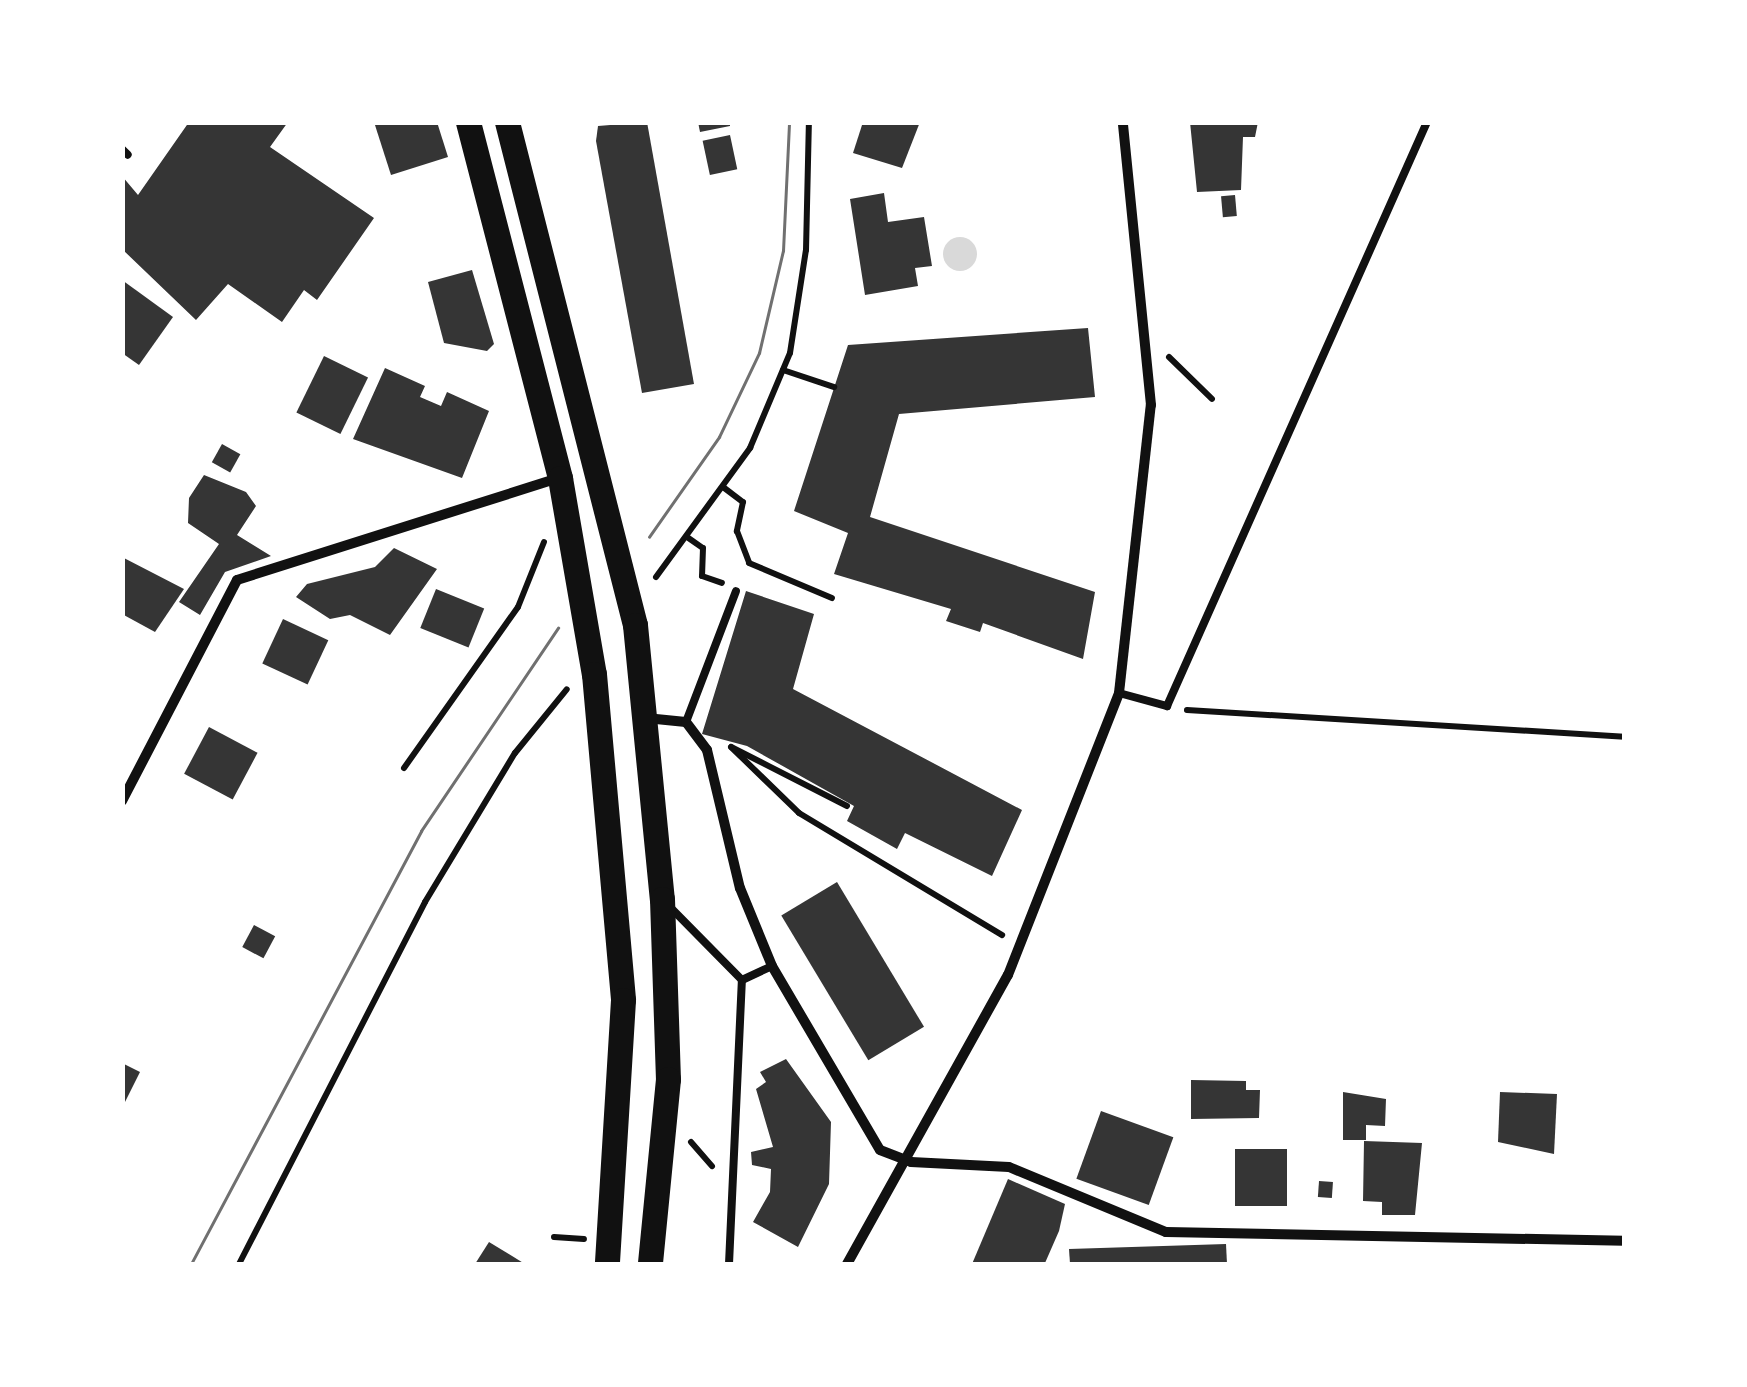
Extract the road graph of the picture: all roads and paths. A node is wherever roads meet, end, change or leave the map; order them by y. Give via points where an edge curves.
1 (468, 122) edge
2 (507, 122) edge
3 (810, 122) edge
4 (1123, 122) edge
5 (1427, 122) edge
6 (1169, 357) dead end
7 (783, 370) junction
8 (834, 387) dead end
9 (1212, 399) dead end
10 (560, 478) junction
11 (723, 486) junction
12 (566, 508) junction
13 (688, 537) junction
14 (656, 578) dead end
15 (731, 588) joint
16 (832, 598) dead end
17 (567, 689) dead end
18 (1120, 694) junction
19 (1167, 706) junction
20 (646, 718) junction
21 (686, 722) junction
22 (1624, 737) edge
23 (404, 768) dead end
24 (122, 801) edge
25 (846, 806) dead end
26 (662, 899) junction
27 (1020, 947) junction
28 (772, 966) junction
29 (742, 980) junction
30 (690, 1142) dead end
31 (702, 1154) dead end
32 (910, 1162) junction
33 (1624, 1241) edge
34 (239, 1264) edge
35 (608, 1264) edge
36 (650, 1264) edge
37 (729, 1264) edge
38 (847, 1264) edge

1 - 10 main road
2 - 20 main road via 614,522
3 - 7 path via 806,250
4 - 18 street via 1151,405
5 - 19 lane
6 - 9 path
7 - 8 path
7 - 11 path
10 - 12 main road
10 - 24 street via 236,580
11 - 13 path
11 - 16 path via 744,502 737,532 749,563
12 - 23 path via 518,606
12 - 35 main road via 594,674 623,1000
13 - 14 path
13 - 15 path via 703,548 702,576
15 - 21 lane
17 - 34 path via 515,754 425,902
18 - 19 lane
18 - 27 street
19 - 22 path
20 - 21 street
20 - 26 main road
21 - 28 street via 707,750 740,888
25 - 27 path via 731,746 799,813
26 - 29 lane
26 - 36 main road via 668,1079
27 - 32 street
28 - 29 lane
28 - 32 street via 880,1150
29 - 37 lane
30 - 31 path
32 - 33 street via 1009,1167 1166,1232
32 - 38 street

